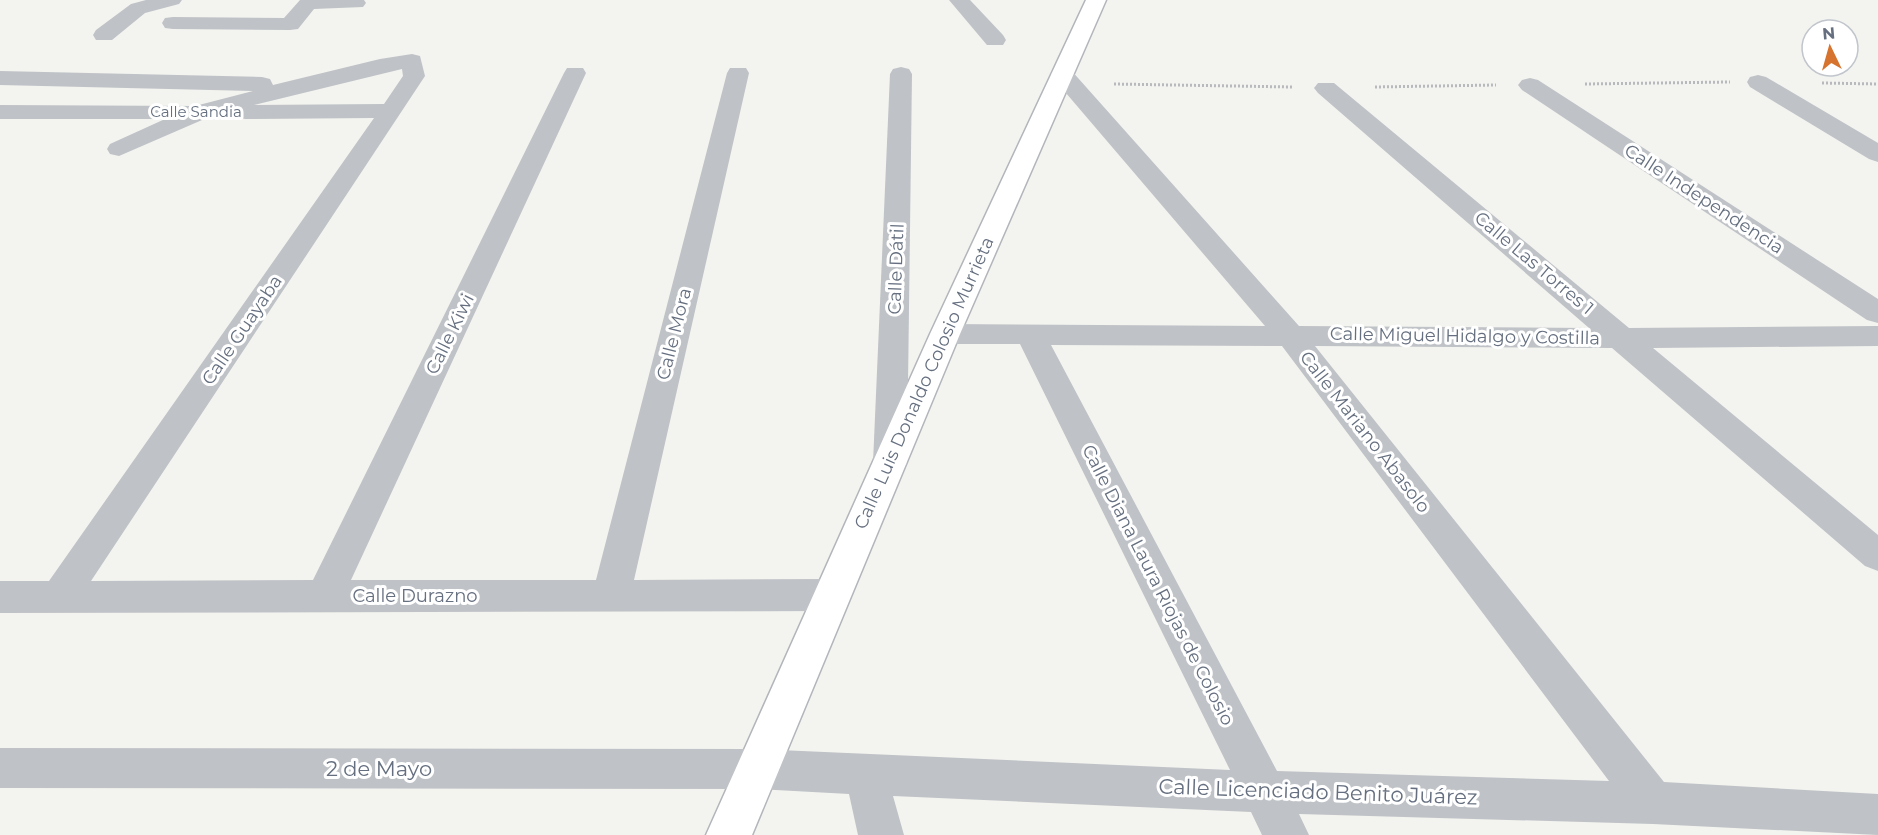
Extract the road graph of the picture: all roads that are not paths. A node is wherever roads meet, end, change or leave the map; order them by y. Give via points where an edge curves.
1 (172, 0) edge
2 (197, 0) edge
3 (959, 0) edge
4 (1096, 0) edge
5 (309, 2) edge
6 (356, 3) dead end
7 (104, 35) dead end
8 (995, 40) dead end
9 (575, 73) dead end
10 (738, 73) dead end
11 (902, 74) dead end
12 (0, 78) edge
13 (1066, 79) junction
14 (133, 81) junction
15 (1758, 82) road end
16 (300, 85) junction
17 (1530, 85) road end
18 (1326, 88) road end
19 (391, 111) junction
20 (0, 112) edge
21 (102, 112) junction
22 (201, 112) junction
23 (119, 149) dead end
24 (1878, 154) edge
25 (1878, 313) edge
26 (945, 334) junction
27 (1030, 334) junction
28 (1290, 335) junction
29 (1878, 336) edge
30 (1623, 338) junction
31 (890, 463) junction
32 (1878, 556) edge
33 (830, 595) junction
34 (325, 596) junction
35 (611, 596) junction
36 (0, 597) edge
37 (60, 597) junction
38 (0, 768) edge
39 (758, 769) junction
40 (866, 774) junction
41 (1264, 792) junction
42 (1653, 803) junction
43 (1878, 816) edge
44 (729, 835) edge
45 (881, 835) edge
46 (1286, 835) edge

1 - 7 street via 138,8
2 - 5 street via 166,29 290,24
3 - 8 street
4 - 13 street, Calle Luis Donaldo Colosio Murrieta
5 - 6 street
9 - 34 street, Calle Kiwi
10 - 35 street, Calle Mora
11 - 31 street, Calle Dátil
12 - 14 street
13 - 26 street, Calle Luis Donaldo Colosio Murrieta
13 - 28 street, Calle Mariano Abasolo
14 - 16 street
14 - 21 street
15 - 24 street
16 - 19 street, Calle Guayaba via 412,61 414,76
16 - 22 street
17 - 25 street, Calle Independencia
18 - 30 street, Calle Las Torres 1
19 - 22 street, Calle Sandia
19 - 37 street, Calle Guayaba
20 - 21 street, Calle Sandia
21 - 22 street, Calle Sandia
22 - 23 street
26 - 27 street, Calle Miguel Hidalgo y Costilla
26 - 31 street, Calle Luis Donaldo Colosio Murrieta
27 - 28 street, Calle Miguel Hidalgo y Costilla
27 - 41 street, Calle Diana Laura Riojas de Colosio
28 - 30 street, Calle Miguel Hidalgo y Costilla
28 - 42 street, Calle Mariano Abasolo
29 - 30 street, Calle Miguel Hidalgo y Costilla
30 - 32 street, Calle Las Torres 1
31 - 33 street, Calle Luis Donaldo Colosio Murrieta
33 - 35 street, Calle Durazno
33 - 39 street, Calle Luis Donaldo Colosio Murrieta
34 - 35 street, Calle Durazno
34 - 37 street, Calle Durazno
36 - 37 street, Calle Durazno
38 - 39 street, 2 de Mayo
39 - 40 street, Calle Licenciado Benito Juárez
39 - 44 street, Calle Luis Donaldo Colosio Murrieta
40 - 41 street, Calle Licenciado Benito Juárez
40 - 45 street
41 - 42 street, Calle Licenciado Benito Juárez
41 - 46 street, Calle Diana Laura Riojas de Colosio
42 - 43 street, Calle Licenciado Benito Juárez

